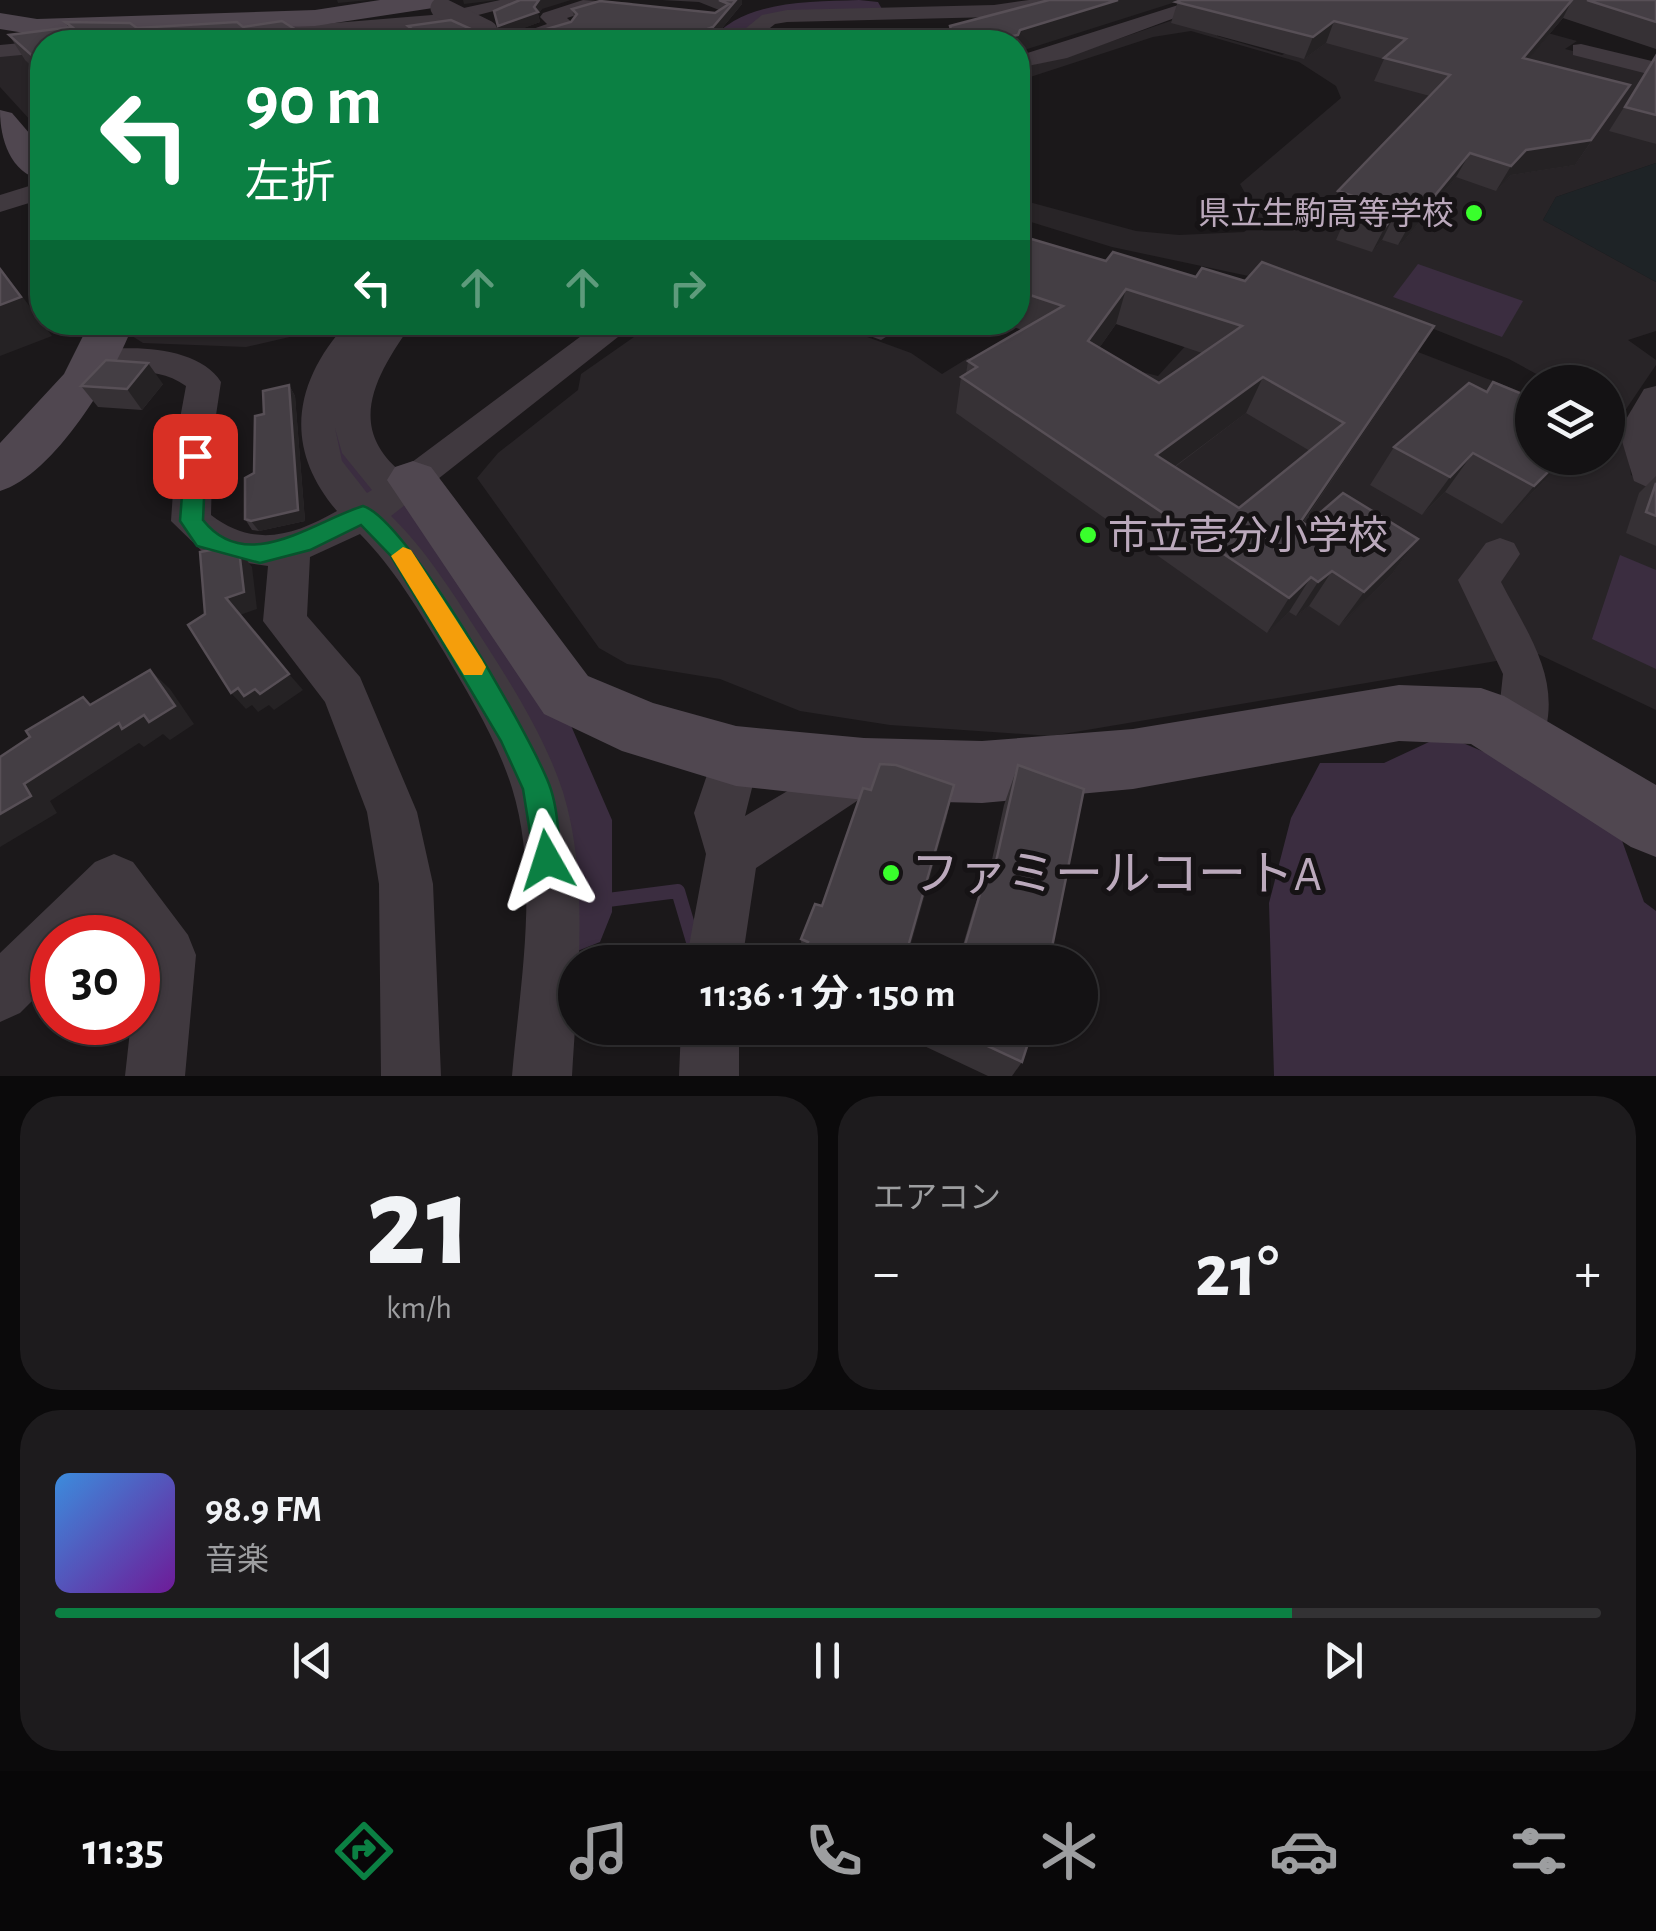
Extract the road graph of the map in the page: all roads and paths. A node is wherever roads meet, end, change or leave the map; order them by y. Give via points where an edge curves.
1 (526, 0) edge
2 (1016, 0) edge
3 (1069, 0) edge
4 (1213, 0) edge
5 (434, 3) edge
6 (638, 5) edge
7 (0, 22) edge
8 (141, 30) edge
9 (310, 30) edge
10 (484, 30) edge
11 (542, 30) edge
12 (729, 30) edge
13 (755, 30) edge
14 (0, 32) edge
15 (30, 33) edge
16 (30, 36) edge
17 (30, 40) edge
18 (1581, 50) dead end
19 (0, 51) edge
20 (1030, 60) edge
21 (1656, 69) edge
22 (0, 120) edge
23 (30, 154) edge
24 (30, 194) edge
25 (0, 204) edge
26 (355, 335) edge
27 (386, 335) edge
28 (604, 335) edge
29 (104, 342) edge
30 (1656, 397) edge
31 (0, 473) edge
32 (1656, 478) edge
33 (387, 499) junction
34 (290, 547) junction
35 (1500, 554) dead end
36 (1520, 740) junction
37 (736, 756) junction
38 (864, 769) junction
39 (1656, 823) edge
40 (732, 854) junction
41 (80, 915) edge
42 (139, 915) edge
43 (160, 944) edge
44 (717, 945) edge
45 (30, 965) edge
46 (0, 994) edge
47 (160, 1029) edge
48 (158, 1045) edge
49 (710, 1045) edge
50 (155, 1076) edge
51 (411, 1076) edge
52 (542, 1076) edge
53 (709, 1076) edge

1 - 9 street via 397,25
2 - 12 street via 758,6
3 - 13 street via 994,10 787,16
4 - 20 street
5 - 8 street
5 - 10 street, bridge
6 - 11 street via 600,1 550,17 564,25
7 - 15 street
14 - 16 street
17 - 19 street
18 - 21 street
22 - 23 street
24 - 25 street
26 - 33 street via 319,411 322,459
27 - 33 street via 364,372 355,434
28 - 33 street
29 - 31 street via 61,407
29 - 34 street via 131,359 176,364 204,382 191,521 206,540 260,554
30 - 32 street via 1637,430 1647,472
33 - 34 street
33 - 37 street via 566,695 645,730
33 - 52 street via 399,550 457,640 537,789 546,826 550,928
34 - 51 street via 285,622 344,691 392,812 406,884
35 - 36 street via 1479,580 1526,674
36 - 38 street via 1481,716 1399,712 1133,760 982,772
36 - 39 street
37 - 38 street
37 - 40 street via 719,814
38 - 40 street
40 - 44 street
41 - 42 street via 114,881
43 - 47 street via 168,955
45 - 46 street
48 - 50 street
49 - 53 street

